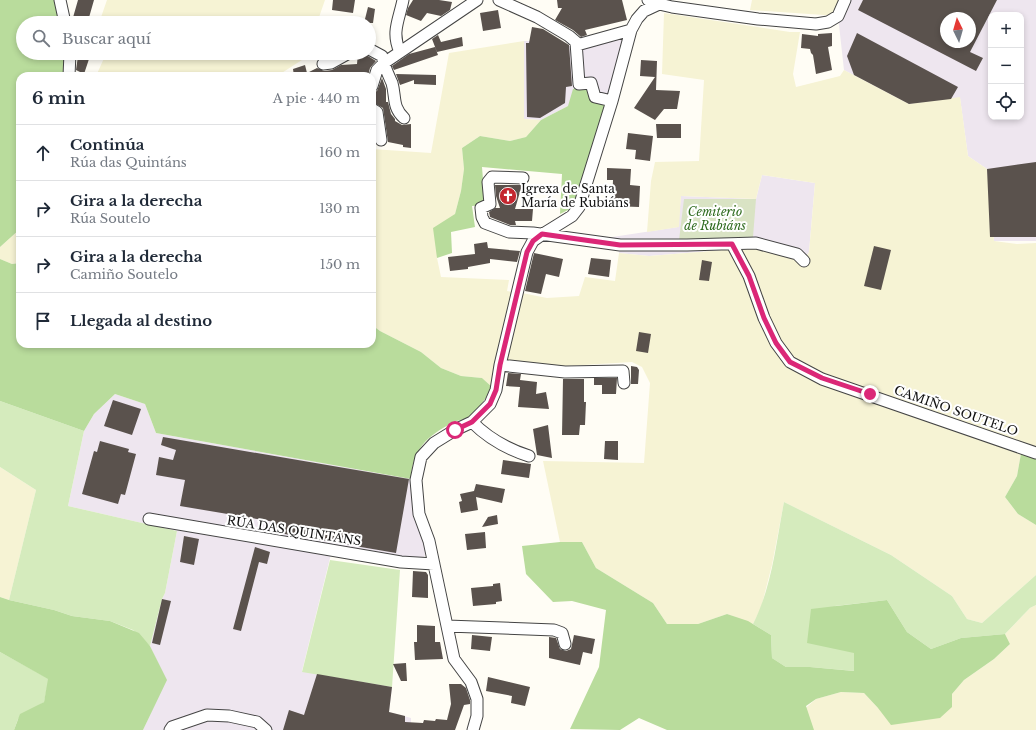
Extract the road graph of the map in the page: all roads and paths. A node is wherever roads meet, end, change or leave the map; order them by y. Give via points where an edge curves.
1 (60, 0) edge
2 (403, 0) edge
3 (477, 0) edge
4 (499, 0) edge
5 (648, 0) edge
6 (845, 0) edge
7 (659, 4) junction
8 (63, 16) edge
9 (631, 30) junction
10 (576, 45) junction
11 (400, 52) junction
12 (376, 53) edge
13 (70, 60) edge
14 (336, 60) edge
15 (322, 64) dead end
16 (384, 64) junction
17 (69, 72) edge
18 (376, 73) edge
19 (612, 101) junction
20 (376, 111) edge
21 (404, 118) dead end
22 (381, 140) dead end
23 (523, 178) dead end
24 (542, 234) junction
25 (732, 244) junction
26 (804, 261) dead end
27 (500, 365) junction
28 (624, 383) dead end
29 (472, 422) junction
30 (1036, 453) edge
31 (529, 456) dead end
32 (149, 520) dead end
33 (434, 564) junction
34 (446, 626) junction
35 (565, 644) dead end
36 (170, 730) edge
37 (266, 730) edge
38 (472, 730) edge

1 - 8 street
2 - 11 street via 395,31
3 - 11 street
4 - 10 street via 537,17 569,36
5 - 7 street
6 - 7 street via 838,16 828,22 816,24 758,20
7 - 9 street via 644,11
9 - 10 street
9 - 19 street
10 - 19 street via 579,84 591,83 595,97
11 - 16 street
12 - 16 street via 382,56
13 - 17 street
14 - 15 street
16 - 18 street
16 - 21 street via 398,113
19 - 24 street via 579,207 572,216
20 - 22 street
23 - 24 street via 492,177 488,182 490,204 482,208 482,217 485,223 501,230
24 - 25 street via 620,245
24 - 27 street via 533,241 527,252
25 - 26 street via 756,242 797,254
25 - 30 street, CAMIÑO SOUTELO via 749,276 776,343 790,362 822,378
27 - 28 street via 565,372 623,371
27 - 29 street via 496,390 490,404
29 - 31 street via 512,451
29 - 33 street via 434,442 421,457 416,480 419,514
32 - 33 street, RÚA DAS QUINTÁNS via 401,562
33 - 34 street
34 - 35 street via 554,630 562,633
34 - 38 street via 454,659 471,682 477,700 477,716
36 - 37 street via 172,727 207,715 229,716 257,722

